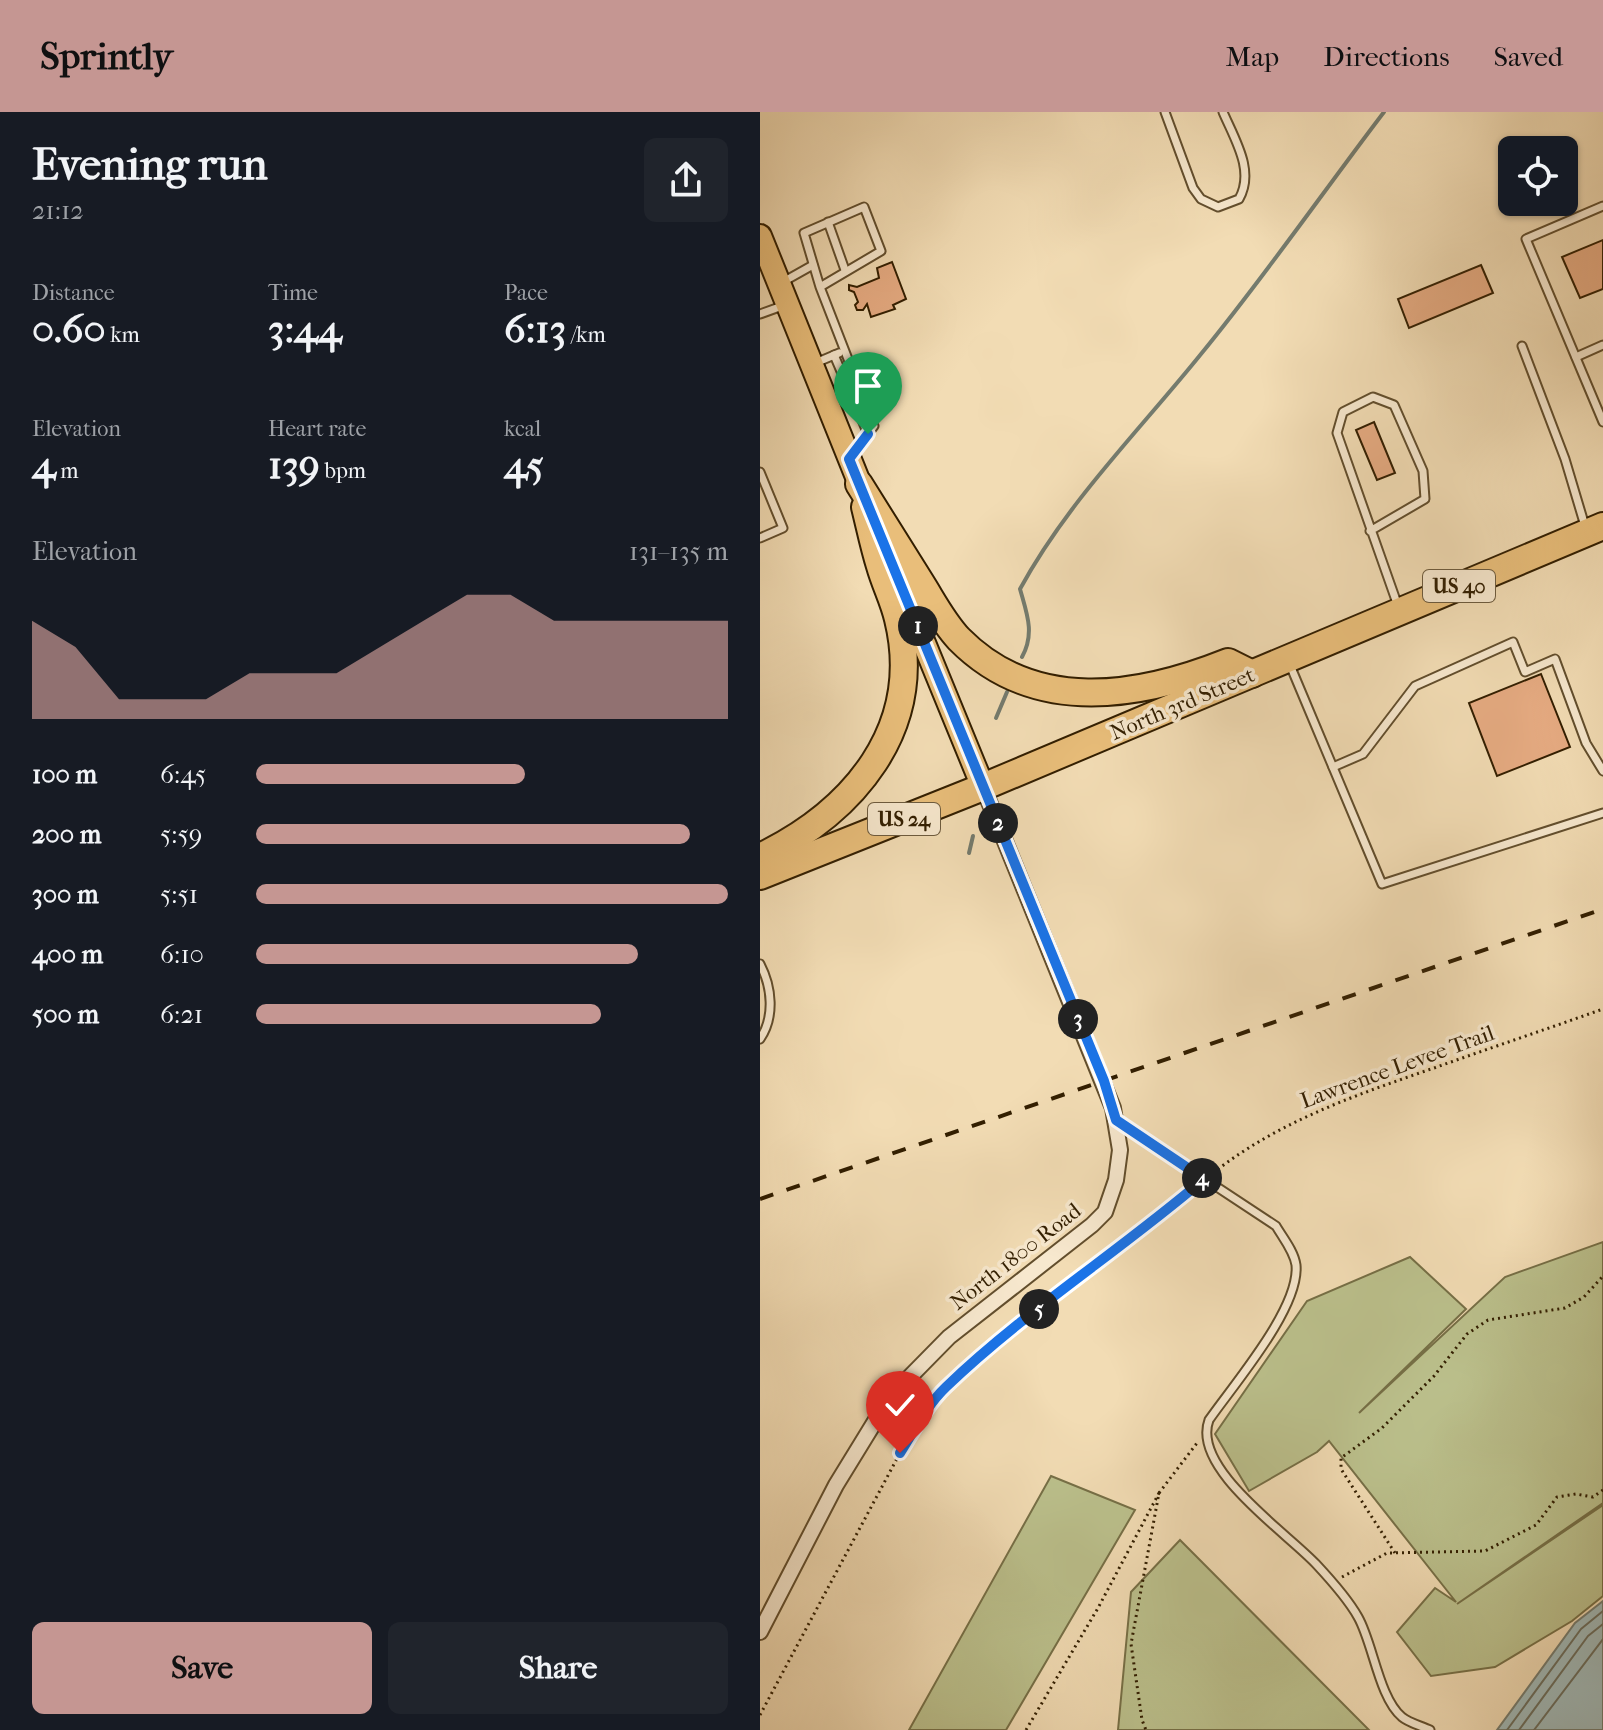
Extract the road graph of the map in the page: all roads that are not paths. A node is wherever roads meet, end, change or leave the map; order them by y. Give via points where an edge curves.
1 (1165, 112) edge
2 (1223, 112) edge
3 (1603, 206) edge
4 (828, 222) junction
5 (760, 236) edge
6 (813, 265) junction
7 (845, 270) junction
8 (820, 287) junction
9 (783, 294) junction
10 (760, 314) edge
11 (1603, 345) edge
12 (1522, 346) dead end
13 (844, 351) junction
14 (834, 355) junction
15 (1576, 357) junction
16 (811, 365) junction
17 (1603, 422) edge
18 (868, 434) junction
19 (849, 459) junction
20 (760, 472) edge
21 (859, 484) junction
22 (1595, 529) edge
23 (1370, 531) junction
24 (760, 538) edge
25 (1400, 612) junction
26 (1287, 659) junction
27 (1252, 674) junction
28 (1333, 767) junction
29 (1603, 771) edge
30 (983, 787) junction
31 (1603, 813) edge
32 (760, 857) edge
33 (760, 876) edge
34 (760, 964) edge
35 (760, 1039) edge
36 (1116, 1120) junction
37 (760, 1632) edge
38 (1430, 1730) edge

1 - 2 lane via 1193,188 1209,205 1229,204 1246,187 1246,172
3 - 15 lane via 1526,239
4 - 6 lane via 804,233
4 - 7 lane
4 - 7 lane via 864,207 881,251
5 - 9 main road
6 - 8 lane
6 - 9 lane
7 - 8 lane
8 - 13 lane
9 - 10 lane
9 - 16 main road
11 - 15 lane
12 - 22 lane
13 - 14 lane
13 - 18 lane via 874,426
14 - 16 lane
14 - 18 lane
15 - 17 lane
16 - 19 main road
18 - 19 lane
19 - 21 main road
20 - 24 lane via 783,528
21 - 27 highway via 943,620 977,655 1013,676 1061,690 1104,693 1138,691 1228,662
21 - 30 main road
21 - 32 highway via 900,629 902,685 895,713 882,751 862,782 792,841
22 - 25 highway, North 3rd Street / US 40
23 - 23 lane via 1337,433 1343,412 1373,397 1394,405 1423,471 1425,499
23 - 25 lane
25 - 26 highway, North 3rd Street / US 40
26 - 27 highway, North 3rd Street / US 40
26 - 28 lane
27 - 30 highway, North 3rd Street / US 40
28 - 29 lane via 1363,754 1415,686 1513,642 1525,672 1555,659 1586,743
28 - 31 lane via 1382,884
30 - 33 highway, North 3rd Street / US 24
30 - 36 street, North 1800 Road
34 - 35 lane via 770,1005
36 - 37 street, North 1800 Road via 1119,1166 1105,1212 949,1337 890,1397 836,1485
36 - 38 lane via 1276,1226 1296,1265 1292,1292 1283,1315 1209,1420 1207,1446 1239,1494 1284,1533 1358,1616 1402,1717

